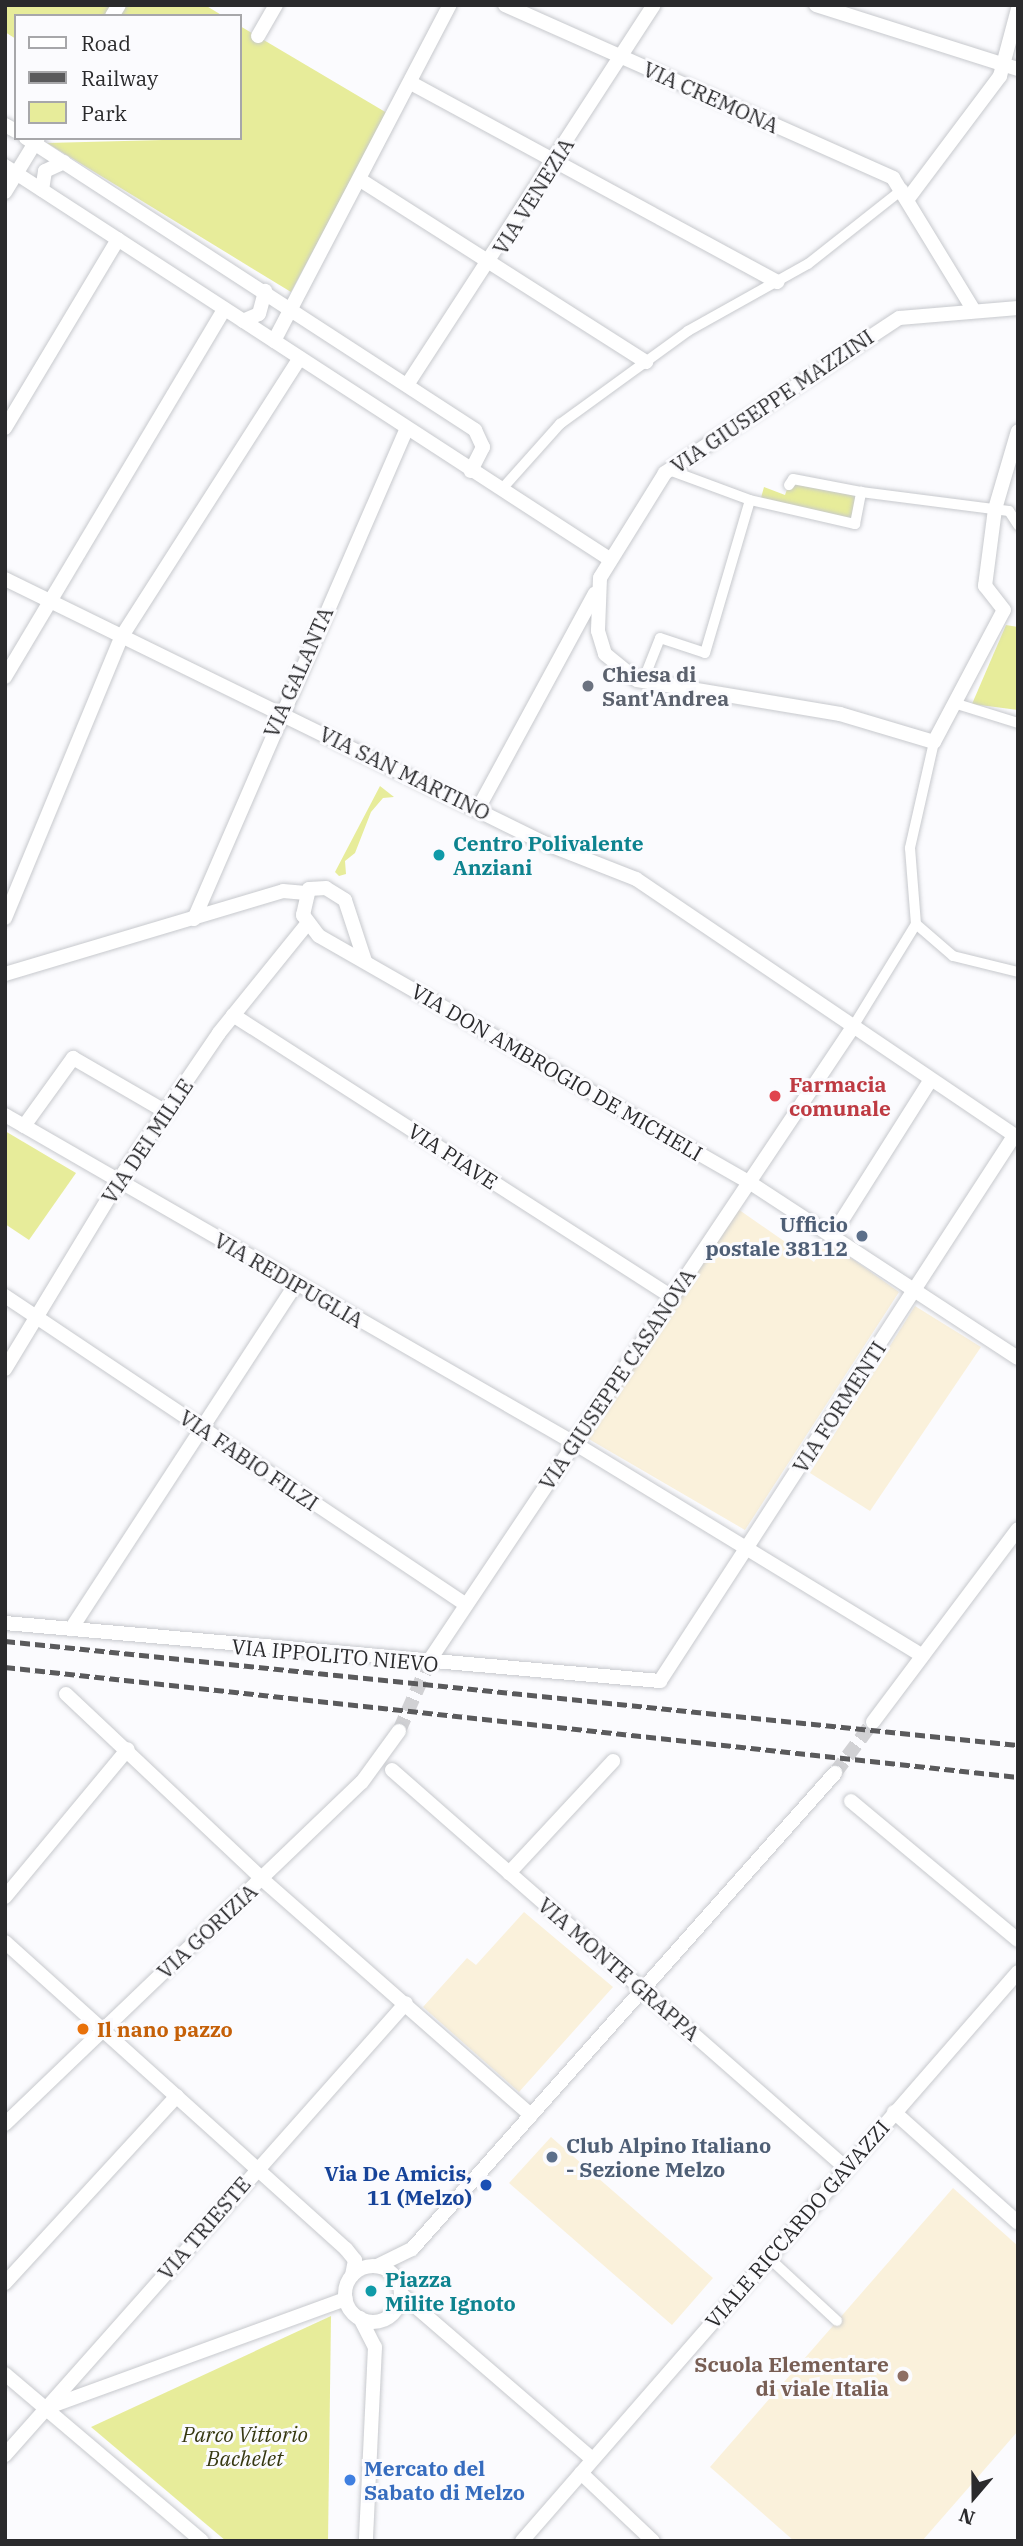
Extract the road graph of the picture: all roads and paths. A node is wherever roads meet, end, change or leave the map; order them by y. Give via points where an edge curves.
1 (275, 5) edge
2 (450, 5) edge
3 (505, 5) edge
4 (654, 5) edge
5 (816, 5) edge
6 (1018, 9) edge
7 (258, 36) dead end
8 (622, 57) junction
9 (1011, 68) edge
10 (411, 83) junction
11 (33, 140) edge
12 (555, 160) junction
13 (64, 162) junction
14 (10, 170) edge
15 (362, 181) junction
16 (42, 190) junction
17 (5, 192) edge
18 (905, 194) junction
19 (118, 239) junction
20 (491, 263) junction
21 (778, 282) junction
22 (265, 291) junction
23 (1018, 308) edge
24 (224, 309) junction
25 (292, 309) junction
26 (973, 309) junction
27 (243, 321) junction
28 (274, 341) junction
29 (300, 358) junction
30 (646, 362) junction
31 (407, 385) junction
32 (5, 428) edge
33 (407, 428) junction
34 (1018, 431) edge
35 (669, 470) junction
36 (471, 471) junction
37 (789, 485) dead end
38 (500, 490) junction
39 (861, 492) junction
40 (750, 500) junction
41 (995, 509) junction
42 (1018, 525) edge
43 (608, 558) junction
44 (600, 578) junction
45 (5, 579) edge
46 (46, 600) junction
47 (122, 636) junction
48 (5, 677) edge
49 (643, 681) junction
50 (957, 704) junction
51 (278, 713) junction
52 (1018, 723) edge
53 (934, 742) junction
54 (479, 807) junction
55 (306, 893) junction
56 (5, 918) edge
57 (194, 919) junction
58 (306, 925) junction
59 (916, 925) junction
60 (365, 961) junction
61 (1018, 972) edge
62 (5, 974) edge
63 (233, 1015) junction
64 (850, 1030) junction
65 (930, 1081) junction
66 (166, 1112) junction
67 (5, 1115) edge
68 (24, 1126) junction
69 (1017, 1135) edge
70 (118, 1181) junction
71 (749, 1182) junction
72 (832, 1236) junction
73 (295, 1284) junction
74 (915, 1289) junction
75 (5, 1296) edge
76 (672, 1297) junction
77 (36, 1317) junction
78 (1018, 1358) edge
79 (5, 1369) edge
80 (202, 1428) junction
81 (574, 1443) junction
82 (1018, 1529) edge
83 (747, 1549) junction
84 (462, 1602) dead end
85 (5, 1623) edge
86 (71, 1629) junction
87 (921, 1655) junction
88 (431, 1658) tunnel mouth
89 (664, 1679) joint
90 (66, 1694) dead end
91 (873, 1722) tunnel mouth
92 (399, 1731) tunnel mouth
93 (128, 1749) junction
94 (613, 1761) dead end
95 (392, 1770) dead end
96 (835, 1773) tunnel mouth
97 (851, 1801) dead end
98 (509, 1872) junction
99 (262, 1880) junction
100 (5, 1897) edge
101 (1018, 1940) edge
102 (5, 1942) edge
103 (1018, 1972) edge
104 (643, 1989) junction
105 (406, 2003) junction
106 (103, 2029) junction
107 (177, 2096) junction
108 (894, 2112) junction
109 (531, 2115) junction
110 (5, 2124) edge
111 (257, 2168) junction
112 (846, 2168) junction
113 (1018, 2223) edge
114 (412, 2249) junction
115 (768, 2257) junction
116 (377, 2266) junction
117 (352, 2276) junction
118 (5, 2283) edge
119 (400, 2290) junction
120 (346, 2299) junction
121 (394, 2311) junction
122 (360, 2318) junction
123 (837, 2321) dead end
124 (376, 2347) junction
125 (5, 2374) edge
126 (44, 2409) junction
127 (5, 2455) edge
128 (593, 2459) junction
129 (581, 2473) junction
130 (202, 2541) edge
131 (366, 2541) edge
132 (522, 2541) edge
133 (653, 2541) edge

1 - 7 street
2 - 10 street
3 - 8 street, VIA CREMONA
4 - 8 street, VIA VENEZIA
5 - 9 street
6 - 9 street
8 - 12 street, VIA VENEZIA
8 - 18 street, VIA CREMONA
9 - 18 street
10 - 12 street
10 - 15 street
11 - 13 street
11 - 14 street
12 - 20 street, VIA VENEZIA
12 - 21 street
13 - 16 street via 45,171
13 - 22 street
14 - 16 street
14 - 17 street
15 - 20 street
15 - 25 street
16 - 19 street
18 - 21 street
18 - 26 street
19 - 24 street
19 - 32 street
20 - 30 street
20 - 31 street, VIA VENEZIA
21 - 30 street
22 - 25 street
22 - 27 street via 259,314
23 - 26 street, VIA GIUSEPPE MAZZINI
24 - 27 street
24 - 46 street
25 - 28 street
25 - 31 street
26 - 35 street, VIA GIUSEPPE MAZZINI via 911,315 883,326
27 - 28 street
28 - 29 street
29 - 33 street
29 - 47 street
30 - 38 street via 560,424
31 - 36 street via 480,433 483,447
33 - 36 street
33 - 51 street, VIA GALANTA
34 - 41 street
35 - 40 street
35 - 43 street, VIA GIUSEPPE MAZZINI
36 - 38 street
37 - 39 street via 793,479
38 - 43 street
39 - 40 street via 855,524
39 - 41 street
40 - 49 street via 705,653 660,638
41 - 42 street via 1009,511
41 - 50 street via 985,586 1003,612
43 - 44 street, VIA GIUSEPPE MAZZINI
44 - 49 street, VIA GIUSEPPE MAZZINI via 605,654 620,672
44 - 54 street via 583,622
45 - 46 street, VIA SAN MARTINO
46 - 47 street, VIA SAN MARTINO
46 - 48 street
47 - 51 street, VIA SAN MARTINO
47 - 56 street
49 - 53 street via 840,714
50 - 52 street
50 - 53 street
51 - 54 street, VIA SAN MARTINO
51 - 57 street, VIA GALANTA
53 - 59 street via 910,848
54 - 64 street, VIA SAN MARTINO via 542,842 645,884
55 - 57 street via 283,891
55 - 58 street
55 - 60 street via 320,887 345,900
57 - 62 street
58 - 60 street, VIA DON AMBROGIO DE MICHELI
58 - 63 street, VIA DEI MILLE
59 - 61 street via 953,956
59 - 64 street
60 - 71 street, VIA DON AMBROGIO DE MICHELI
63 - 66 street, VIA DEI MILLE
63 - 76 street, VIA PIAVE
64 - 65 street, VIA SAN MARTINO
64 - 71 street, VIA GIUSEPPE CASANOVA
65 - 69 street, VIA SAN MARTINO
65 - 72 street
66 - 68 street via 73,1058
66 - 70 street, VIA DEI MILLE
67 - 68 street, VIA REDIPUGLIA
68 - 70 street, VIA REDIPUGLIA
69 - 74 street, VIA FORMENTI
70 - 73 street, VIA REDIPUGLIA
70 - 77 street, VIA DEI MILLE
71 - 72 street, VIA DON AMBROGIO DE MICHELI
71 - 76 street, VIA GIUSEPPE CASANOVA
72 - 74 street, VIA DON AMBROGIO DE MICHELI
73 - 80 street
73 - 81 street, VIA REDIPUGLIA
74 - 78 street, VIA DON AMBROGIO DE MICHELI
74 - 83 street, VIA FORMENTI
75 - 77 street, VIA FABIO FILZI
76 - 81 street, VIA GIUSEPPE CASANOVA
77 - 79 street, VIA DEI MILLE
77 - 80 street, VIA FABIO FILZI
80 - 84 street, VIA FABIO FILZI
80 - 86 street
81 - 83 street, VIA REDIPUGLIA
81 - 88 street, VIA GIUSEPPE CASANOVA
82 - 87 street
83 - 87 street, VIA REDIPUGLIA
83 - 89 street, VIA FORMENTI
85 - 86 street, VIA IPPOLITO NIEVO
86 - 89 street, VIA IPPOLITO NIEVO via 650,1683
87 - 91 street
90 - 93 street
92 - 99 street, VIA GORIZIA via 371,1773
93 - 99 street
93 - 100 street
94 - 98 street
95 - 98 street, VIA MONTE GRAPPA
96 - 104 street
97 - 101 street
98 - 104 street, VIA MONTE GRAPPA
99 - 105 street
99 - 106 street, VIA GORIZIA
102 - 106 street
103 - 108 street, VIALE RICCARDO GAVAZZI
104 - 109 street
104 - 112 street, VIA MONTE GRAPPA
105 - 109 street
105 - 111 street, VIA TRIESTE
106 - 107 street
106 - 110 street, VIA GORIZIA
107 - 111 street
107 - 118 street
108 - 112 street, VIALE RICCARDO GAVAZZI
108 - 113 street
109 - 114 street
111 - 117 street via 346,2249 355,2260
111 - 126 street, VIA TRIESTE
112 - 115 street, VIALE RICCARDO GAVAZZI
114 - 116 street
114 - 119 street
115 - 123 street
115 - 128 street, VIALE RICCARDO GAVAZZI
116 - 117 street
116 - 119 street
117 - 120 street
119 - 121 street
119 - 128 street
120 - 122 street
120 - 126 street
121 - 122 street via 381,2320
121 - 124 street
122 - 124 street
124 - 131 street
125 - 126 street
126 - 127 street, VIA TRIESTE
126 - 130 street
128 - 129 street, VIALE RICCARDO GAVAZZI
129 - 132 street, VIALE RICCARDO GAVAZZI
129 - 133 street

